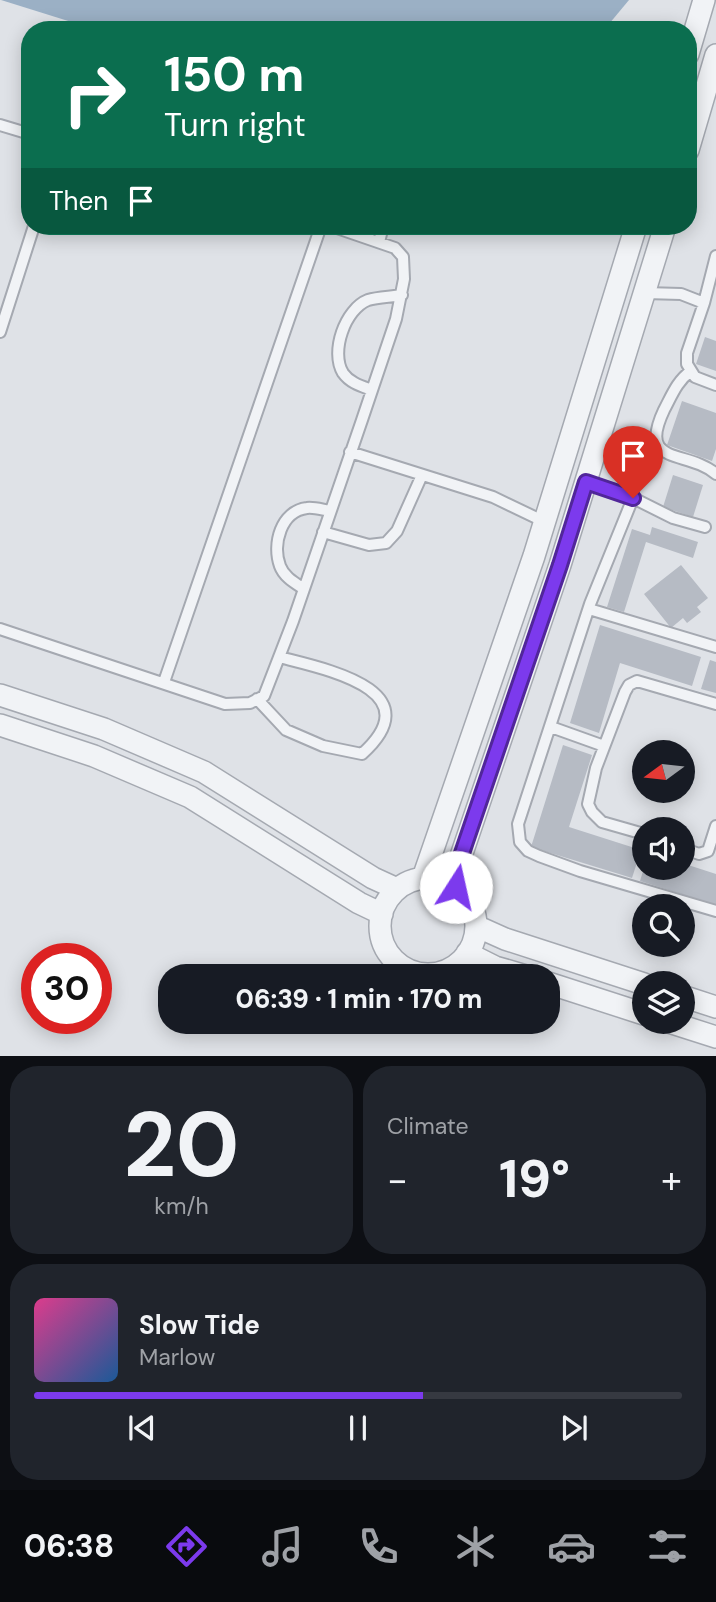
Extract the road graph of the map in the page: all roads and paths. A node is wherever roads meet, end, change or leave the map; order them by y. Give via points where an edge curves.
1 (704, 0) edge
2 (697, 24) edge
3 (716, 55) edge
4 (697, 119) edge
5 (0, 125) edge
6 (21, 131) edge
7 (31, 235) edge
8 (318, 235) edge
9 (358, 235) edge
10 (381, 235) edge
11 (633, 235) edge
12 (662, 235) edge
13 (379, 242) junction
14 (716, 256) edge
15 (645, 293) junction
16 (402, 295) junction
17 (704, 303) junction
18 (0, 332) edge
19 (691, 371) junction
20 (716, 385) edge
21 (372, 390) junction
22 (350, 453) junction
23 (716, 474) edge
24 (422, 475) junction
25 (586, 482) junction
26 (633, 498) junction
27 (330, 511) junction
28 (545, 522) junction
29 (705, 527) dead end
30 (323, 531) junction
31 (533, 562) junction
32 (558, 573) junction
33 (304, 590) junction
34 (589, 609) junction
35 (0, 629) edge
36 (716, 647) edge
37 (279, 657) junction
38 (164, 682) junction
39 (0, 695) edge
40 (257, 699) junction
41 (716, 704) edge
42 (0, 725) edge
43 (551, 727) junction
44 (604, 746) junction
45 (716, 826) edge
46 (632, 831) edge
47 (695, 853) edge
48 (423, 878) junction
49 (456, 887) junction
50 (397, 889) junction
51 (716, 911) edge
52 (382, 914) junction
53 (476, 926) junction
54 (467, 953) junction
55 (489, 964) edge
56 (632, 980) edge
57 (560, 987) edge
58 (695, 1000) edge
59 (716, 1007) edge
60 (632, 1010) edge
61 (695, 1030) edge
62 (716, 1037) edge

1 - 2 street
3 - 4 street
5 - 6 lane
7 - 18 lane
8 - 38 lane
9 - 13 lane
10 - 13 lane
11 - 28 street
12 - 15 street
13 - 16 lane via 403,257
14 - 17 lane
15 - 17 lane via 681,294
15 - 25 street
16 - 21 lane
16 - 21 lane via 367,301 355,310 338,349 342,371 352,382
17 - 19 lane via 687,353
19 - 20 lane
19 - 23 lane via 679,380 656,428 656,441 664,452
21 - 22 lane
22 - 24 lane
22 - 27 lane
24 - 28 lane via 493,497
24 - 30 lane via 397,531 386,542 369,545
25 - 26 lane
25 - 32 street
26 - 29 lane via 673,518
26 - 34 lane
27 - 30 lane
27 - 33 lane via 308,508 285,519 276,548 281,567
28 - 31 street
30 - 33 lane
31 - 32 street
31 - 48 street
32 - 49 street via 459,862
33 - 37 lane
34 - 36 lane
34 - 43 lane
35 - 38 lane
37 - 40 lane via 264,696
37 - 40 lane via 339,673 376,693 386,713 381,734 362,754 323,746 286,730
38 - 40 lane via 225,704
39 - 50 street via 104,729 204,772
41 - 44 lane via 637,681 625,692
42 - 52 street via 94,756 190,797
43 - 44 lane
43 - 51 lane via 517,824 520,842 528,851 580,872
44 - 46 lane via 588,804 602,822
45 - 47 lane via 708,850
48 - 49 street
48 - 50 street
49 - 53 street via 474,911
50 - 52 street
52 - 54 street via 382,940 399,965 428,974 443,972
53 - 54 street
53 - 56 street
54 - 55 street
57 - 60 street
58 - 59 street
61 - 62 street

